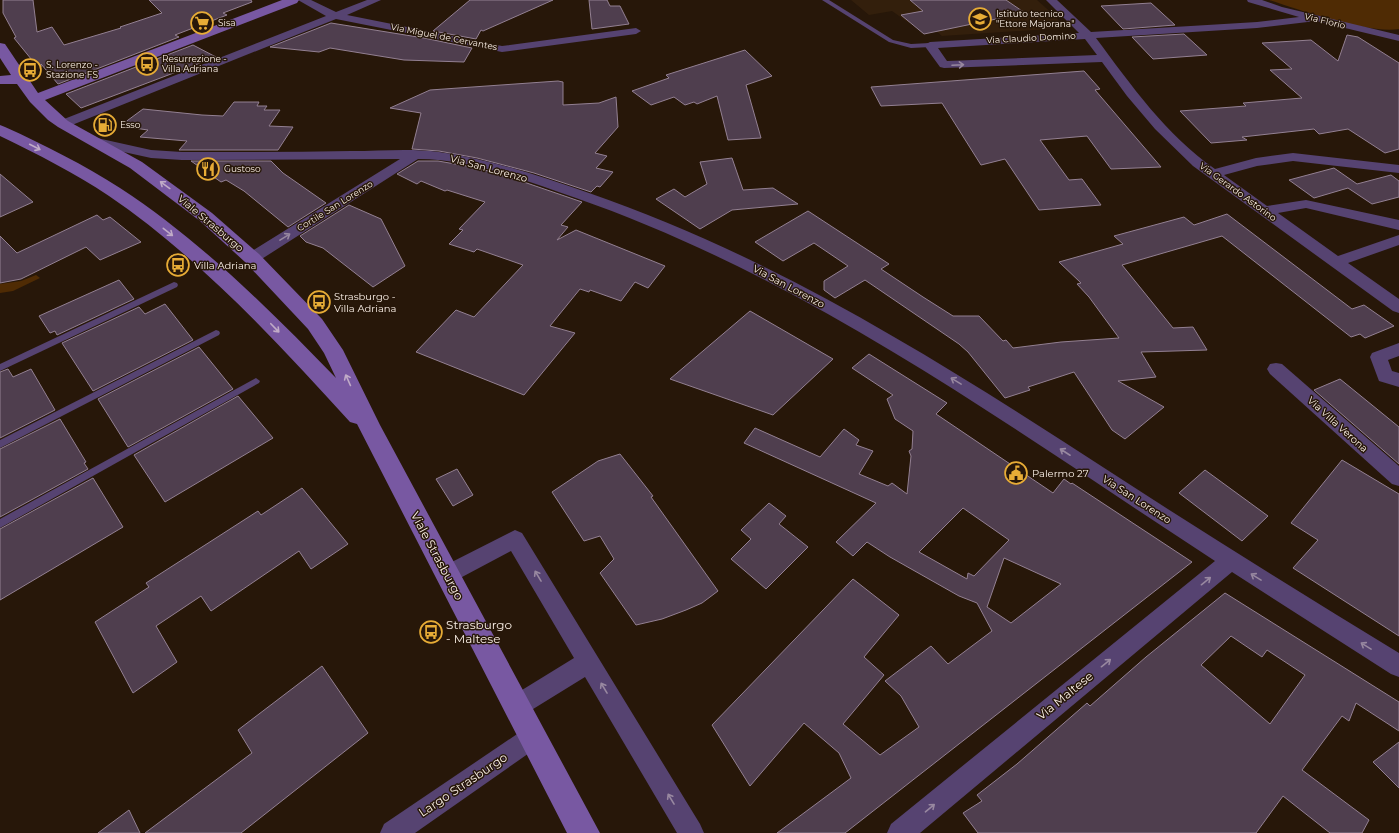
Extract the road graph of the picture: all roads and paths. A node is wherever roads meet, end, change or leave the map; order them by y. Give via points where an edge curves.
1 (293, 0) edge
2 (304, 0) edge
3 (376, 0) edge
4 (825, 0) edge
5 (1051, 0) edge
6 (1252, 0) edge
7 (335, 16) junction
8 (1317, 18) junction
9 (636, 31) dead end
10 (1088, 35) junction
11 (1399, 38) edge
12 (930, 45) junction
13 (0, 47) edge
14 (1104, 58) junction
15 (0, 80) edge
16 (23, 81) junction
17 (35, 100) junction
18 (63, 124) junction
19 (0, 130) edge
20 (97, 142) junction
21 (417, 154) junction
22 (1399, 169) edge
23 (1212, 174) junction
24 (1264, 211) junction
25 (1399, 225) edge
26 (1399, 240) edge
27 (252, 258) junction
28 (1335, 262) junction
29 (278, 284) junction
30 (174, 285) dead end
31 (247, 301) junction
32 (1399, 307) edge
33 (216, 333) dead end
34 (1399, 349) edge
35 (0, 368) edge
36 (1276, 369) dead end
37 (1399, 380) edge
38 (256, 381) dead end
39 (370, 428) junction
40 (0, 444) edge
41 (1399, 478) edge
42 (0, 524) edge
43 (1230, 561) junction
44 (447, 575) junction
45 (589, 662) junction
46 (1399, 666) edge
47 (517, 706) junction
48 (534, 736) junction
49 (393, 833) edge
50 (584, 833) edge
51 (691, 833) edge
52 (900, 833) edge

1 - 17 street
2 - 7 street, Via Miguel de Cervantes
3 - 7 street
4 - 12 lane via 891,41 911,46
5 - 10 street, Via Gerardo Astorino
6 - 8 street, Via Florio
7 - 9 street, Via Miguel de Cervantes via 502,48
7 - 18 street
8 - 10 street, Via Claudio Domino via 1257,25
8 - 11 street, Via Florio
10 - 12 street, Via Claudio Domino
10 - 14 street, Via Gerardo Astorino
12 -> 14 street via 944,65
13 - 16 street, Viale Strasburgo
14 - 23 street, Via Gerardo Astorino via 1159,126
15 - 16 street
16 - 17 street, Viale Strasburgo
17 - 18 street, Viale Strasburgo
18 - 20 street, Viale Strasburgo
19 -> 31 street, Viale Strasburgo via 59,159 129,203 169,232
20 - 21 street, Via San Lorenzo via 151,154 182,156
27 -> 20 street, Viale Strasburgo via 206,217 168,188
27 -> 21 street, Cortile San Lorenzo
43 -> 21 street, Via San Lorenzo via 980,396 874,332 759,270 670,228 579,193 466,161
22 - 23 street via 1293,157 1256,162
23 - 24 street, Via Gerardo Astorino
24 - 25 street via 1306,204
24 - 28 street, Via Gerardo Astorino
26 - 28 street
27 - 29 street, Viale Strasburgo
28 - 32 street, Via Gerardo Astorino
29 - 31 street via 278,290 270,298 254,303
39 -> 29 street, Viale Strasburgo via 333,350 315,324
30 - 35 lane
31 -> 39 street, Viale Strasburgo
33 - 40 lane
34 - 37 street via 1378,357 1385,376
36 - 41 street, Via Villa Verona
38 - 42 lane
39 - 44 street, Viale Strasburgo
46 -> 43 street, Via San Lorenzo
52 -> 43 street, Via Maltese
45 -> 44 street via 516,539
44 - 47 street, Viale Strasburgo
45 - 47 street
51 -> 45 street
47 - 48 street, Viale Strasburgo
48 - 49 street, Largo Strasburgo
48 - 50 street, Viale Strasburgo

